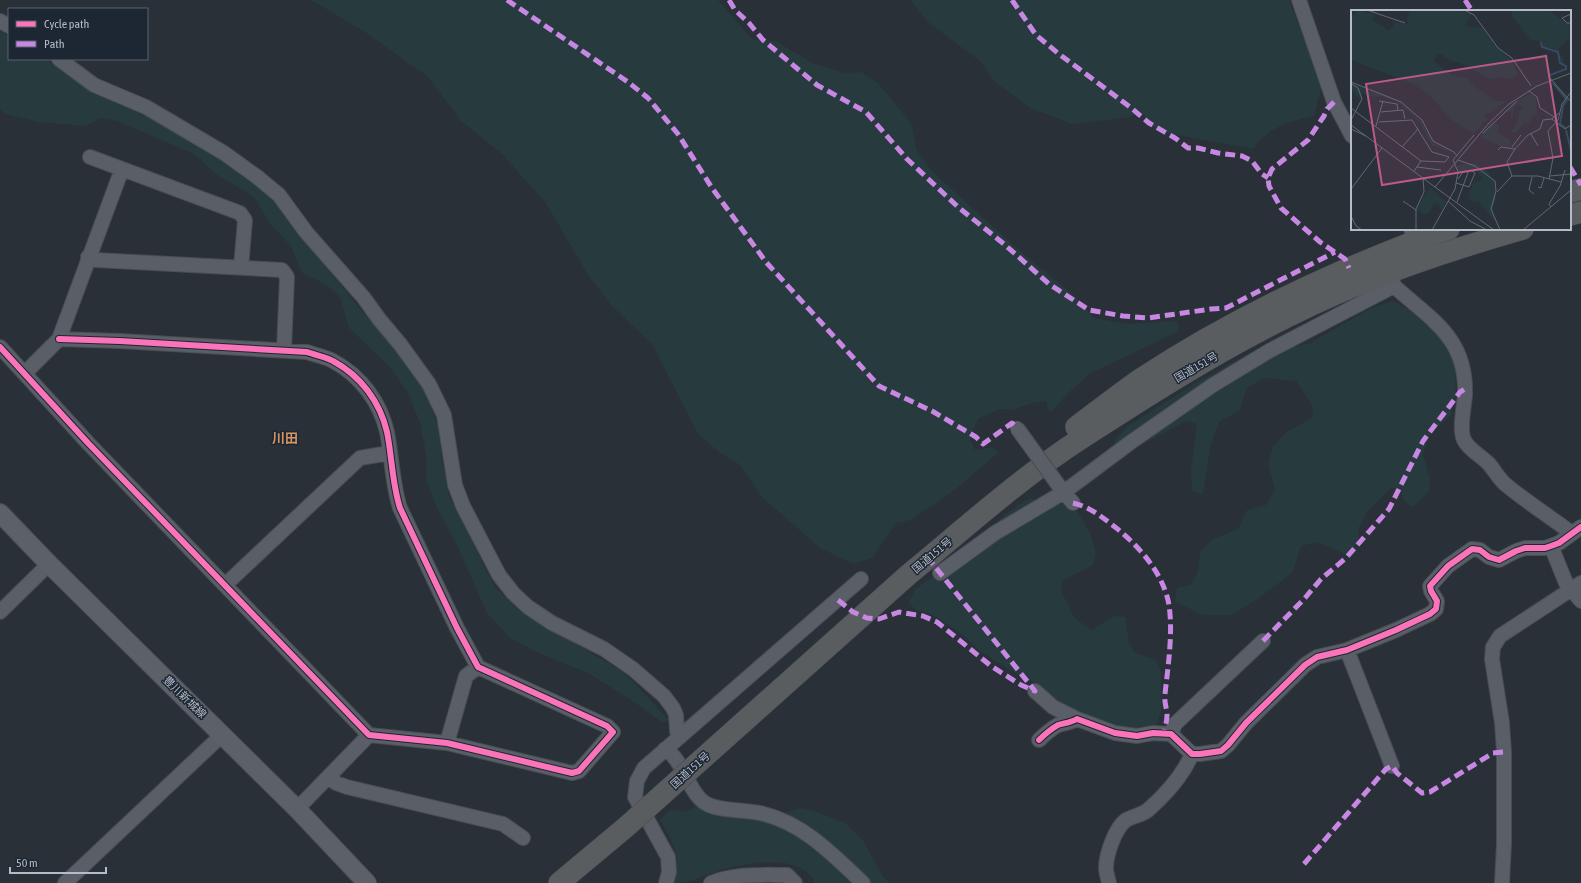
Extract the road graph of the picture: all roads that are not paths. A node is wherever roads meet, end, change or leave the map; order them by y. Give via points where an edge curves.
1 (1299, 0) edge
2 (60, 60) edge
3 (1351, 134) edge
4 (90, 157) dead end
5 (122, 169) junction
6 (1581, 189) edge
7 (1571, 192) edge
8 (1581, 212) edge
9 (1571, 215) edge
10 (1442, 230) edge
11 (1520, 230) edge
12 (1414, 234) edge
13 (88, 257) junction
14 (241, 268) junction
15 (1392, 279) junction
16 (58, 339) junction
17 (0, 347) edge
18 (284, 350) junction
19 (25, 373) junction
20 (1017, 428) dead end
21 (389, 453) junction
22 (1062, 489) junction
23 (1073, 503) dead end
24 (0, 513) edge
25 (1576, 531) edge
26 (1551, 546) junction
27 (49, 564) junction
28 (940, 573) dead end
29 (908, 575) junction
30 (861, 579) dead end
31 (225, 585) junction
32 (1576, 586) edge
33 (1581, 601) edge
34 (0, 612) edge
35 (1263, 641) dead end
36 (1347, 650) junction
37 (478, 667) junction
38 (1036, 691) dead end
39 (1077, 719) junction
40 (222, 734) junction
41 (1171, 734) junction
42 (369, 735) junction
43 (680, 737) junction
44 (1040, 740) dead end
45 (447, 743) junction
46 (665, 749) junction
47 (1192, 754) junction
48 (1392, 766) dead end
49 (329, 776) junction
50 (297, 809) junction
51 (523, 838) dead end
52 (768, 879) edge
53 (359, 880) edge
54 (65, 883) edge
55 (559, 883) edge
56 (666, 883) edge
57 (711, 883) edge
58 (794, 883) edge
59 (863, 883) edge
60 (1109, 883) edge
61 (1502, 883) edge

1 - 3 street via 1334,102
2 - 43 street via 94,85 146,107 224,153 279,195 306,232 364,298 429,384 444,415 455,485 463,506 499,575 528,606 552,623 610,653 664,696 676,715 677,732
4 - 5 street
5 - 13 street
5 - 14 street via 240,213 245,220
6 - 7 highway
8 - 9 highway
10 - 12 highway, 国道151号
11 - 15 highway, 国道151号 via 1466,246
12 - 29 highway, 国道151号 via 1237,320 1139,380 1058,440 994,493
13 - 14 street via 96,260
13 - 16 street
14 - 18 street via 282,270 287,276
15 - 22 street via 1213,385
15 - 25 street via 1453,341 1462,367 1465,389 1463,440 1488,463 1504,483 1566,529
15 - 29 highway, 国道151号 via 1300,311 1198,365 1058,455 999,499
16 - 18 street
16 - 19 street
17 - 19 street
18 - 21 street via 307,352 332,360 350,371 370,392 380,409 387,432
19 - 31 street via 88,443
20 - 22 street, bridge
21 - 31 street via 360,458
21 - 37 street via 394,489 400,508
22 - 23 street
22 - 28 street
24 - 27 main road, 豊川新城線
25 - 26 street
26 - 32 street via 1566,583
26 - 36 street via 1520,550 1500,560 1472,549 1448,566 1430,586 1438,600 1436,609 1430,614
27 - 34 street
27 - 40 main road, 豊川新城線
29 - 55 highway, 国道151号, bridge via 626,827
30 - 43 street
31 - 42 street
32 - 33 street
32 - 61 street via 1500,636 1494,646 1492,658 1504,752
35 - 41 street via 1175,724
36 - 47 street via 1317,657 1306,665 1221,751
36 - 48 street
37 - 45 street via 466,676
37 - 45 street via 607,726 613,732 579,771 572,772
38 - 39 street via 1053,707
39 - 41 street via 1116,734
39 - 44 street via 1069,724 1059,724
40 - 50 main road, 豊川新城線
40 - 54 street
41 - 47 street
42 - 45 street
42 - 49 street
43 - 46 street
46 - 56 street via 644,768 637,782 635,797 668,857 669,872
46 - 59 street via 674,756 699,798 706,804 758,812 792,824 821,844
47 - 60 street via 1187,765 1157,802 1146,812 1124,822 1118,830 1107,861
49 - 50 street
49 - 51 street via 336,783 347,787 503,824
50 - 53 main road, 豊川新城線
52 - 57 street via 741,876
52 - 58 street via 787,875

